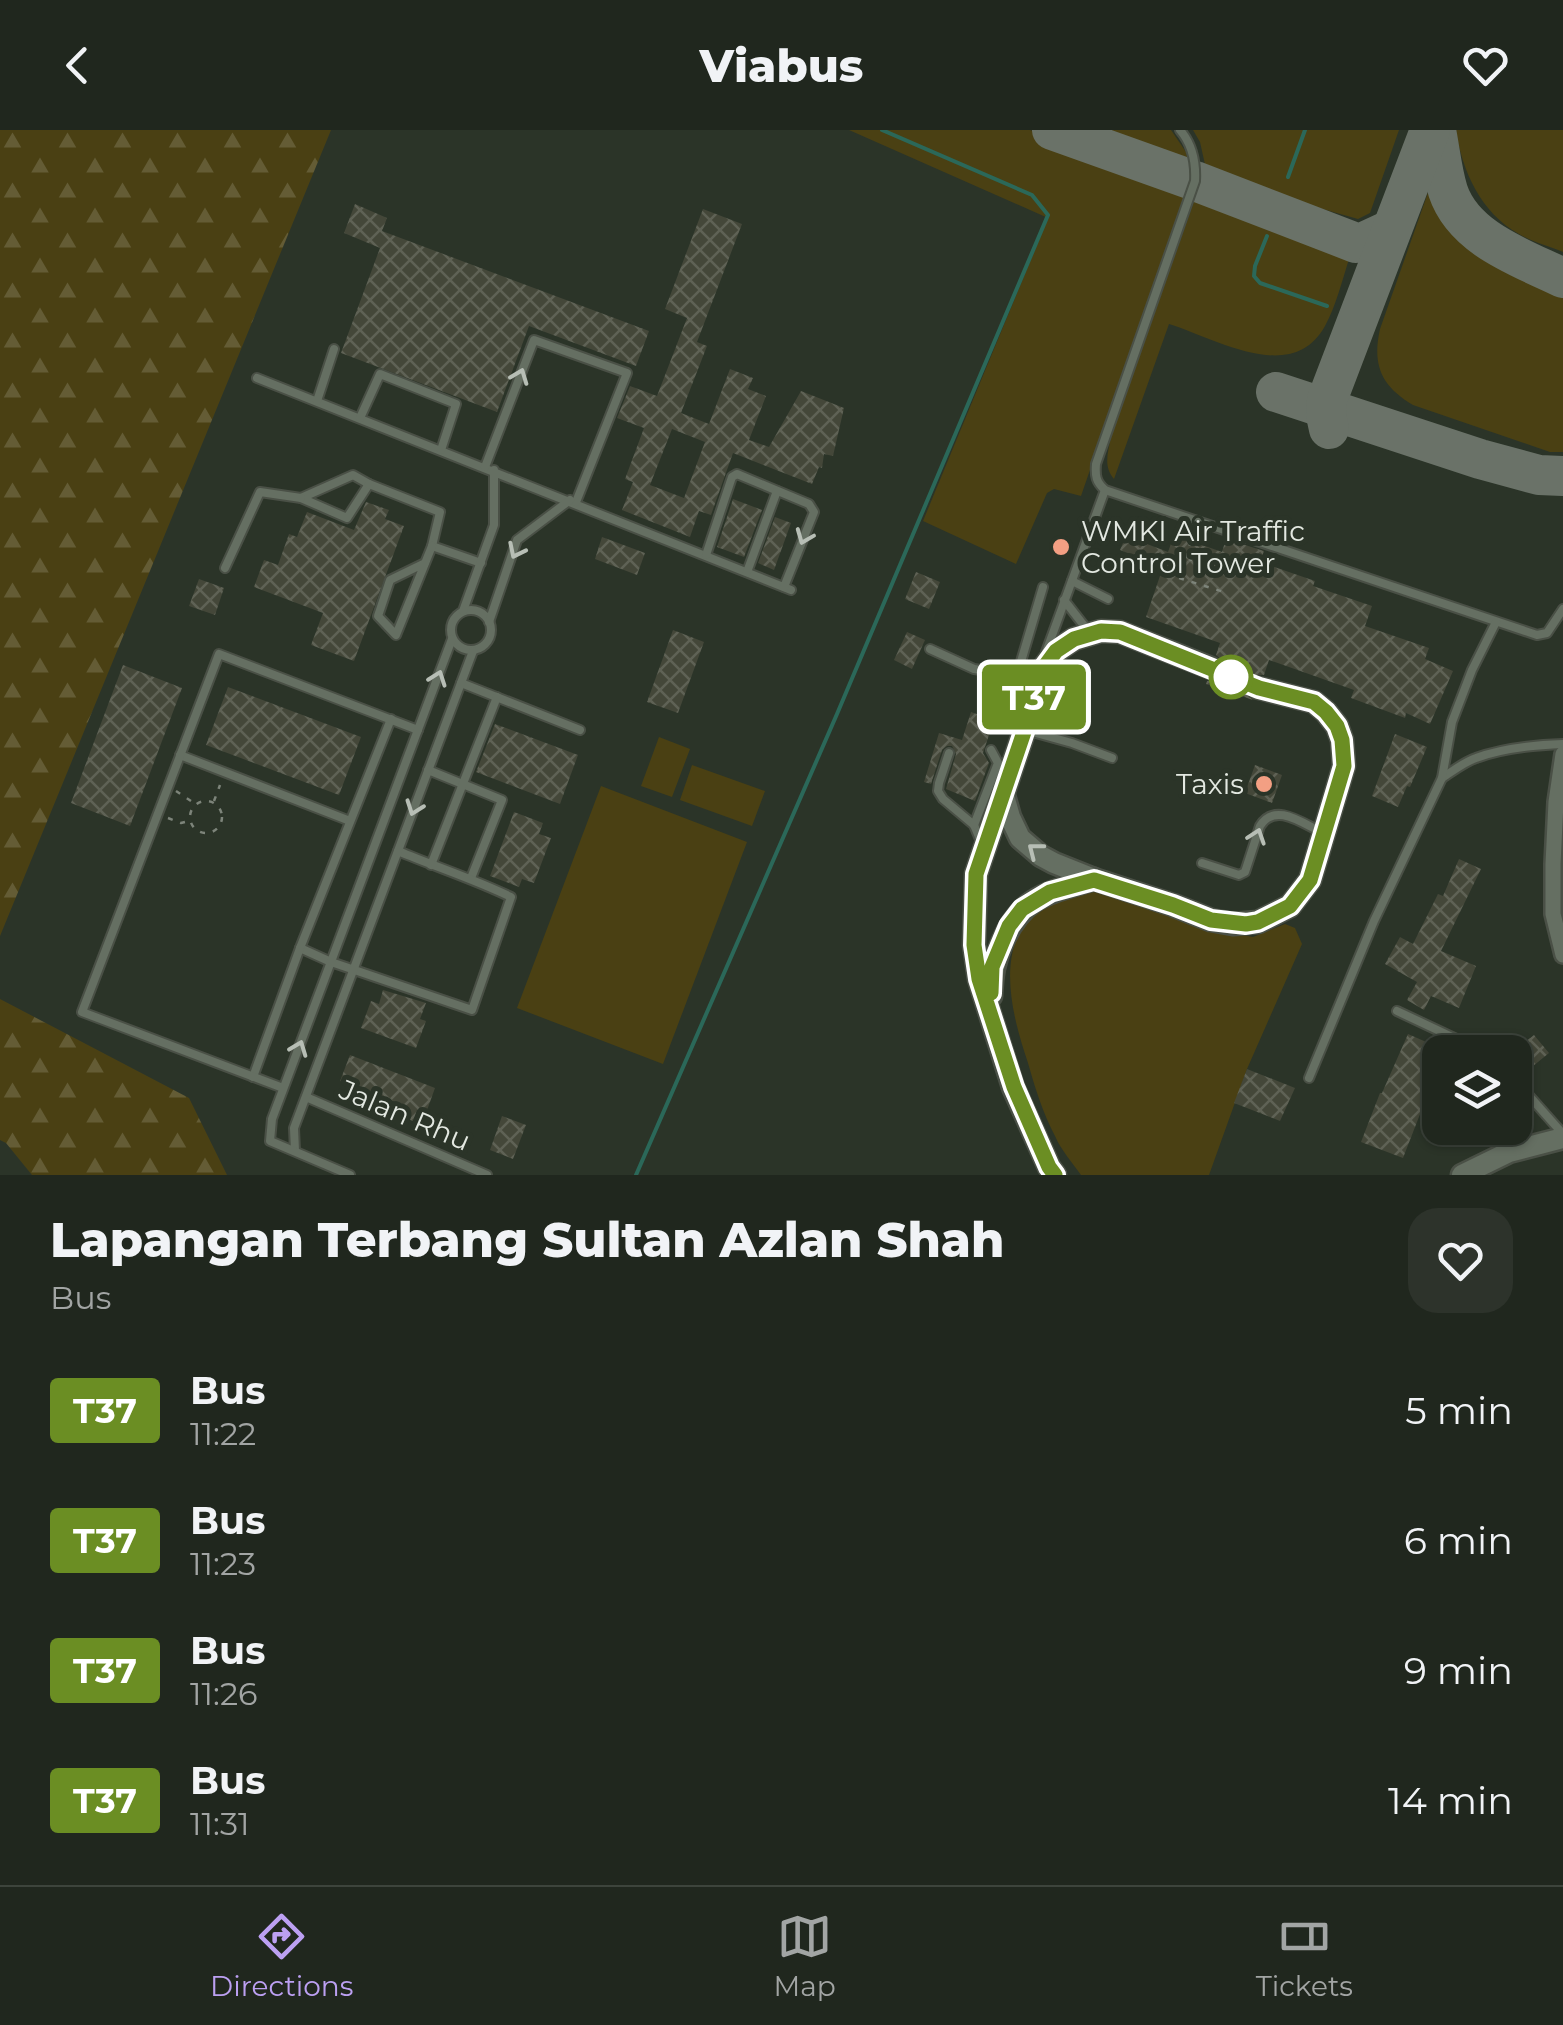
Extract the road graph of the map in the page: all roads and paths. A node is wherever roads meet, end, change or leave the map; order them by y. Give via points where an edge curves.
1 (1180, 130) edge
2 (334, 349) dead end
3 (257, 378) dead end
4 (318, 401) junction
5 (360, 418) junction
6 (441, 450) junction
7 (485, 466) junction
8 (494, 470) junction
9 (369, 484) junction
10 (1106, 490) junction
11 (777, 491) junction
12 (302, 498) junction
13 (573, 501) junction
14 (1191, 541) dead end
15 (432, 546) junction
16 (706, 554) junction
17 (1176, 555) dead end
18 (1186, 558) junction
19 (1192, 560) dead end
20 (425, 564) junction
21 (480, 564) junction
22 (225, 568) dead end
23 (747, 572) junction
24 (1072, 581) junction
25 (1042, 586) dead end
26 (1224, 592) dead end
27 (1108, 599) dead end
28 (1064, 600) junction
29 (1563, 609) edge
30 (464, 611) junction
31 (489, 622) junction
32 (1496, 622) junction
33 (1090, 633) junction
34 (452, 639) junction
35 (930, 649) dead end
36 (473, 651) junction
37 (1033, 675) junction
38 (1209, 675) tunnel mouth
39 (461, 683) junction
40 (1264, 692) tunnel mouth
41 (497, 697) junction
42 (390, 719) junction
43 (418, 730) junction
44 (580, 730) dead end
45 (1025, 730) junction
46 (1563, 744) edge
47 (990, 750) dead end
48 (949, 753) dead end
49 (1563, 754) edge
50 (180, 756) junction
51 (1112, 758) dead end
52 (428, 770) junction
53 (226, 773) junction
54 (1442, 778) junction
55 (462, 783) junction
56 (168, 788) junction
57 (1004, 794) junction
58 (213, 802) junction
59 (196, 804) junction
60 (158, 814) junction
61 (190, 820) junction
62 (350, 821) junction
63 (974, 825) junction
64 (1324, 834) junction
65 (398, 851) junction
66 (984, 852) junction
67 (1202, 864) dead end
68 (430, 865) junction
69 (470, 878) junction
70 (1094, 880) junction
71 (300, 948) junction
72 (1563, 955) edge
73 (331, 962) junction
74 (353, 969) junction
75 (1397, 1012) dead end
76 (990, 1019) junction
77 (1447, 1035) edge
78 (253, 1077) junction
79 (1309, 1078) dead end
80 (284, 1088) junction
81 (306, 1097) junction
82 (1532, 1100) edge
83 (1563, 1136) edge
84 (295, 1151) junction
85 (350, 1175) edge
86 (487, 1175) edge
87 (1055, 1175) edge
88 (1462, 1175) edge

1 - 10 lane via 1195,181 1096,464 1095,476
2 - 4 lane
3 - 4 lane
4 - 5 lane
5 - 6 lane
5 - 6 lane via 380,374 456,404
6 - 7 lane
7 - 8 lane
7 -> 13 lane via 534,340 627,373
8 - 13 lane
8 - 21 lane via 494,525
9 - 12 lane via 353,475
9 - 12 lane via 347,518
9 - 15 lane via 440,512
10 - 24 lane
10 - 32 lane
11 - 16 lane via 732,477
11 - 23 lane
11 -> 23 lane via 814,512 788,588
12 - 22 lane via 260,492
13 - 16 lane
13 -> 31 lane via 517,540
14 - 18 path
15 - 20 lane
15 - 21 lane
16 - 23 lane
17 - 18 path
18 - 19 path
18 - 26 path via 1179,578
20 - 20 lane via 390,580 378,616 396,635
21 - 30 lane
24 - 27 lane
24 - 28 lane
25 - 37 lane
28 - 33 lane
28 - 37 lane
29 - 32 lane via 1547,633 1537,635
30 - 31 lane
30 - 34 lane via 454,618
31 - 36 lane via 484,646
32 - 54 lane via 1452,722
33 - 37 street via 1056,651
33 - 38 street via 1120,632 1176,653
34 - 36 lane
43 -> 34 lane
35 - 37 lane via 974,668
36 - 39 lane
37 - 45 street
39 - 41 lane
39 - 52 lane
40 - 64 street via 1314,702 1337,726 1344,766
41 - 44 lane
41 - 55 lane
42 - 43 lane
42 - 50 lane via 219,654
42 - 62 lane
43 - 73 lane
45 - 51 lane
45 - 57 street
46 - 54 lane via 1484,755
47 - 63 lane via 998,763
48 - 63 lane via 938,790
49 - 72 street via 1553,914
50 - 53 lane
50 - 56 lane
52 - 55 lane
52 -> 65 lane
53 - 58 path
53 - 62 lane
54 - 79 lane
55 - 68 lane
55 - 69 lane via 502,800
56 - 59 path
56 - 60 lane
57 - 66 street
70 -> 57 street via 1029,847 1014,827
58 - 59 path
58 - 61 path via 222,814 213,832 199,832
59 - 61 path
60 - 61 path
60 - 78 lane via 82,1012
62 - 71 lane
63 - 66 lane
67 -> 64 lane via 1246,872 1263,819 1271,814
64 - 70 street via 1298,898 1258,922 1211,920
65 - 68 lane
65 - 74 lane
66 - 76 street via 976,874 974,945
68 - 69 lane
69 - 74 lane via 511,897 472,1010
70 - 76 street via 1050,892 1015,916 992,967
71 - 73 lane
71 - 78 lane
73 - 74 lane
80 -> 73 lane
74 - 81 lane
75 - 77 lane
76 - 87 street
78 - 80 lane
80 - 84 lane via 270,1141
81 - 84 lane via 294,1128
81 - 86 lane, Jalan Rhu
82 - 83 lane
83 - 88 street
84 - 85 lane

